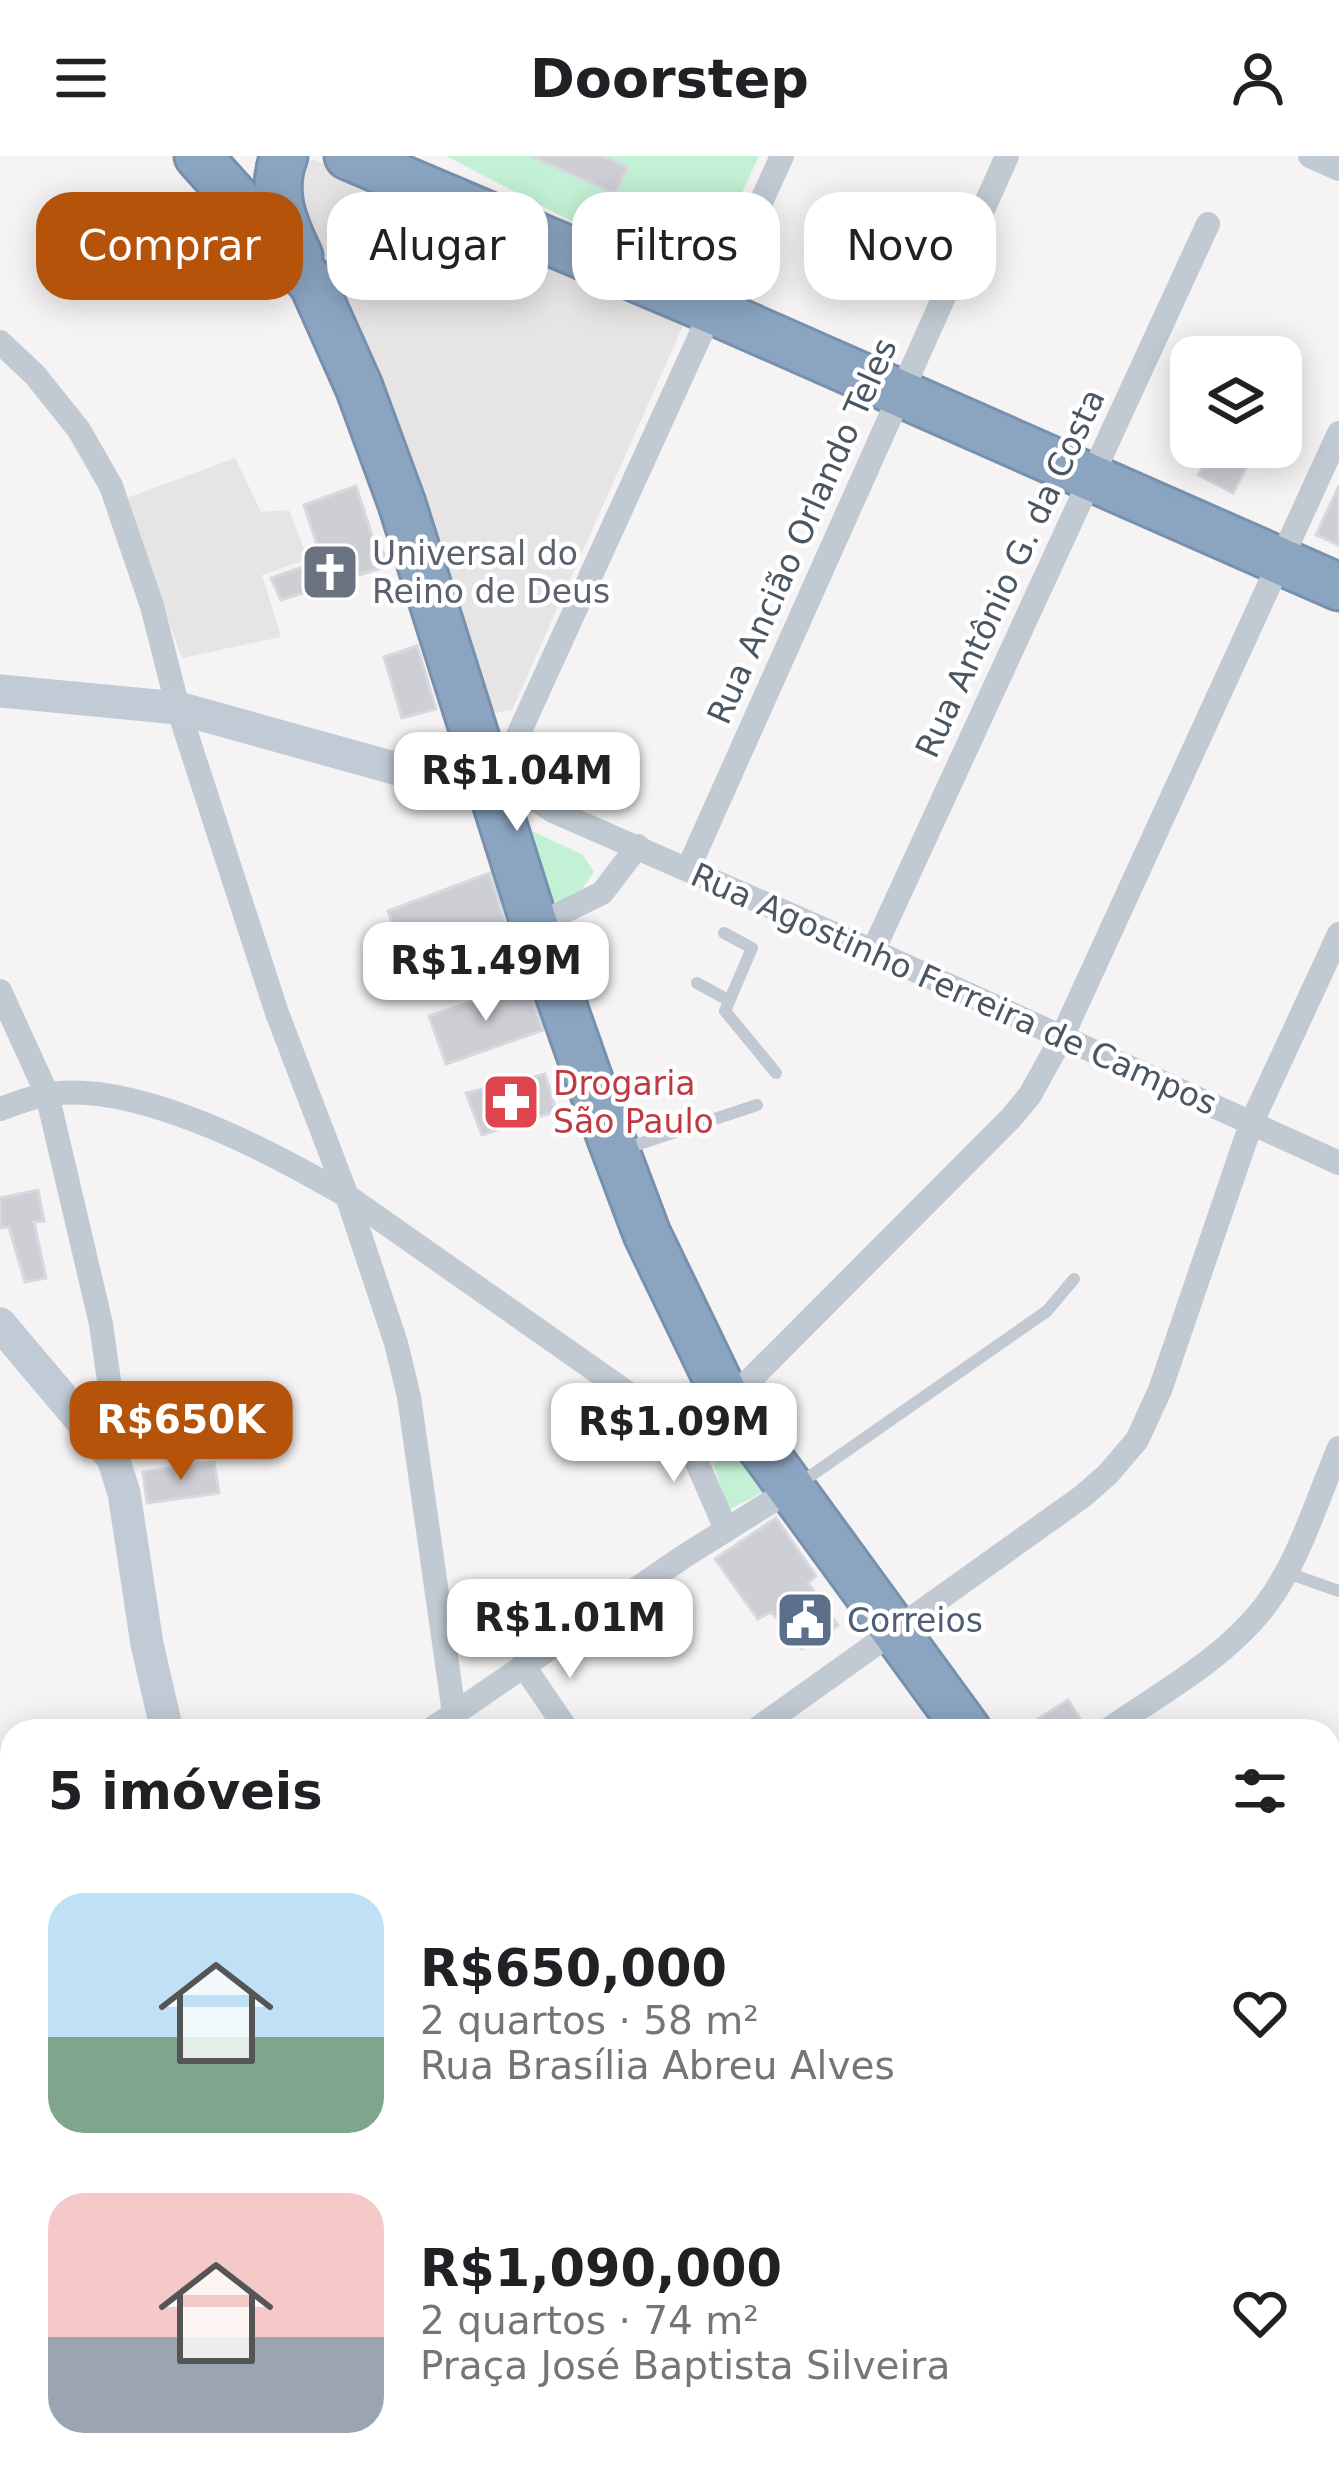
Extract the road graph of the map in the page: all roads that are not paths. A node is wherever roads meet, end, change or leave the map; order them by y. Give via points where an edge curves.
1 (198, 156) edge
2 (284, 156) edge
3 (348, 156) edge
4 (768, 156) edge
5 (782, 156) edge
6 (1007, 156) edge
7 (1310, 156) edge
8 (1339, 169) edge
9 (1208, 224) dead end
10 (313, 284) junction
11 (704, 307) junction
12 (0, 342) edge
13 (900, 392) junction
14 (1339, 433) edge
15 (1088, 478) junction
16 (1282, 559) junction
17 (1339, 587) edge
18 (0, 691) edge
19 (178, 708) junction
20 (503, 786) junction
21 (638, 846) junction
22 (688, 868) junction
23 (535, 926) junction
24 (724, 933) dead end
25 (1339, 934) edge
26 (873, 951) junction
27 (697, 983) dead end
28 (0, 992) edge
29 (728, 1000) junction
30 (1062, 1037) junction
31 (776, 1073) dead end
32 (47, 1094) junction
33 (757, 1105) dead end
34 (0, 1108) edge
35 (1251, 1124) junction
36 (617, 1151) junction
37 (1339, 1163) edge
38 (347, 1196) junction
39 (1073, 1279) dead end
40 (0, 1324) edge
41 (728, 1402) junction
42 (677, 1417) junction
43 (1339, 1448) edge
44 (113, 1458) junction
45 (793, 1488) junction
46 (726, 1529) junction
47 (1285, 1572) junction
48 (1339, 1591) edge
49 (893, 1632) junction
50 (523, 1665) junction
51 (454, 1713) junction
52 (164, 1719) edge
53 (446, 1719) edge
54 (560, 1719) edge
55 (771, 1719) edge
56 (959, 1719) edge
57 (1123, 1719) edge

1 - 10 highway
2 - 10 highway via 279,209
3 - 11 highway
4 - 11 street
5 - 11 street
6 - 13 street, Rua Ancião Orlando Teles
7 - 8 street
9 - 15 street, Rua Antônio G. da Costa
10 - 20 highway via 359,387
11 - 13 highway
11 - 20 street via 508,755
12 - 19 street via 79,430 112,486
13 - 15 highway
13 - 22 street, Rua Ancião Orlando Teles
14 - 16 street
15 - 16 highway
15 - 26 street, Rua Antônio G. da Costa
16 - 17 highway
16 - 30 street
18 - 19 street
19 - 20 street
19 - 38 street via 277,1013
20 - 21 street, Rua Agostinho Ferreira de Campos
20 - 23 highway
21 - 22 street, Rua Agostinho Ferreira de Campos
21 - 23 street via 602,893
22 - 26 street, Rua Agostinho Ferreira de Campos
23 - 36 highway
24 - 29 lane via 752,949
25 - 35 street
26 - 30 street, Rua Agostinho Ferreira de Campos
27 - 29 lane
28 - 32 street
29 - 31 lane via 726,1013
30 - 35 street, Rua Agostinho Ferreira de Campos
30 - 41 street via 1010,1119
32 - 34 street
32 - 38 street via 136,1100 298,1167
32 - 44 street via 100,1324
33 - 36 lane
35 - 37 street, Rua Agostinho Ferreira de Campos
35 - 49 street via 1137,1440 1083,1496
36 - 41 highway via 647,1234
38 - 42 street via 623,1393
38 - 51 street via 409,1396
39 - 45 lane via 1047,1311
40 - 44 street
41 - 42 street
41 - 45 highway
42 - 46 street
43 - 47 street
44 - 52 street
45 - 46 street
45 - 49 highway
46 - 50 street
47 - 48 lane
47 - 57 street via 1235,1638
49 - 55 street
49 - 56 highway
50 - 51 street
50 - 54 street
51 - 53 street

